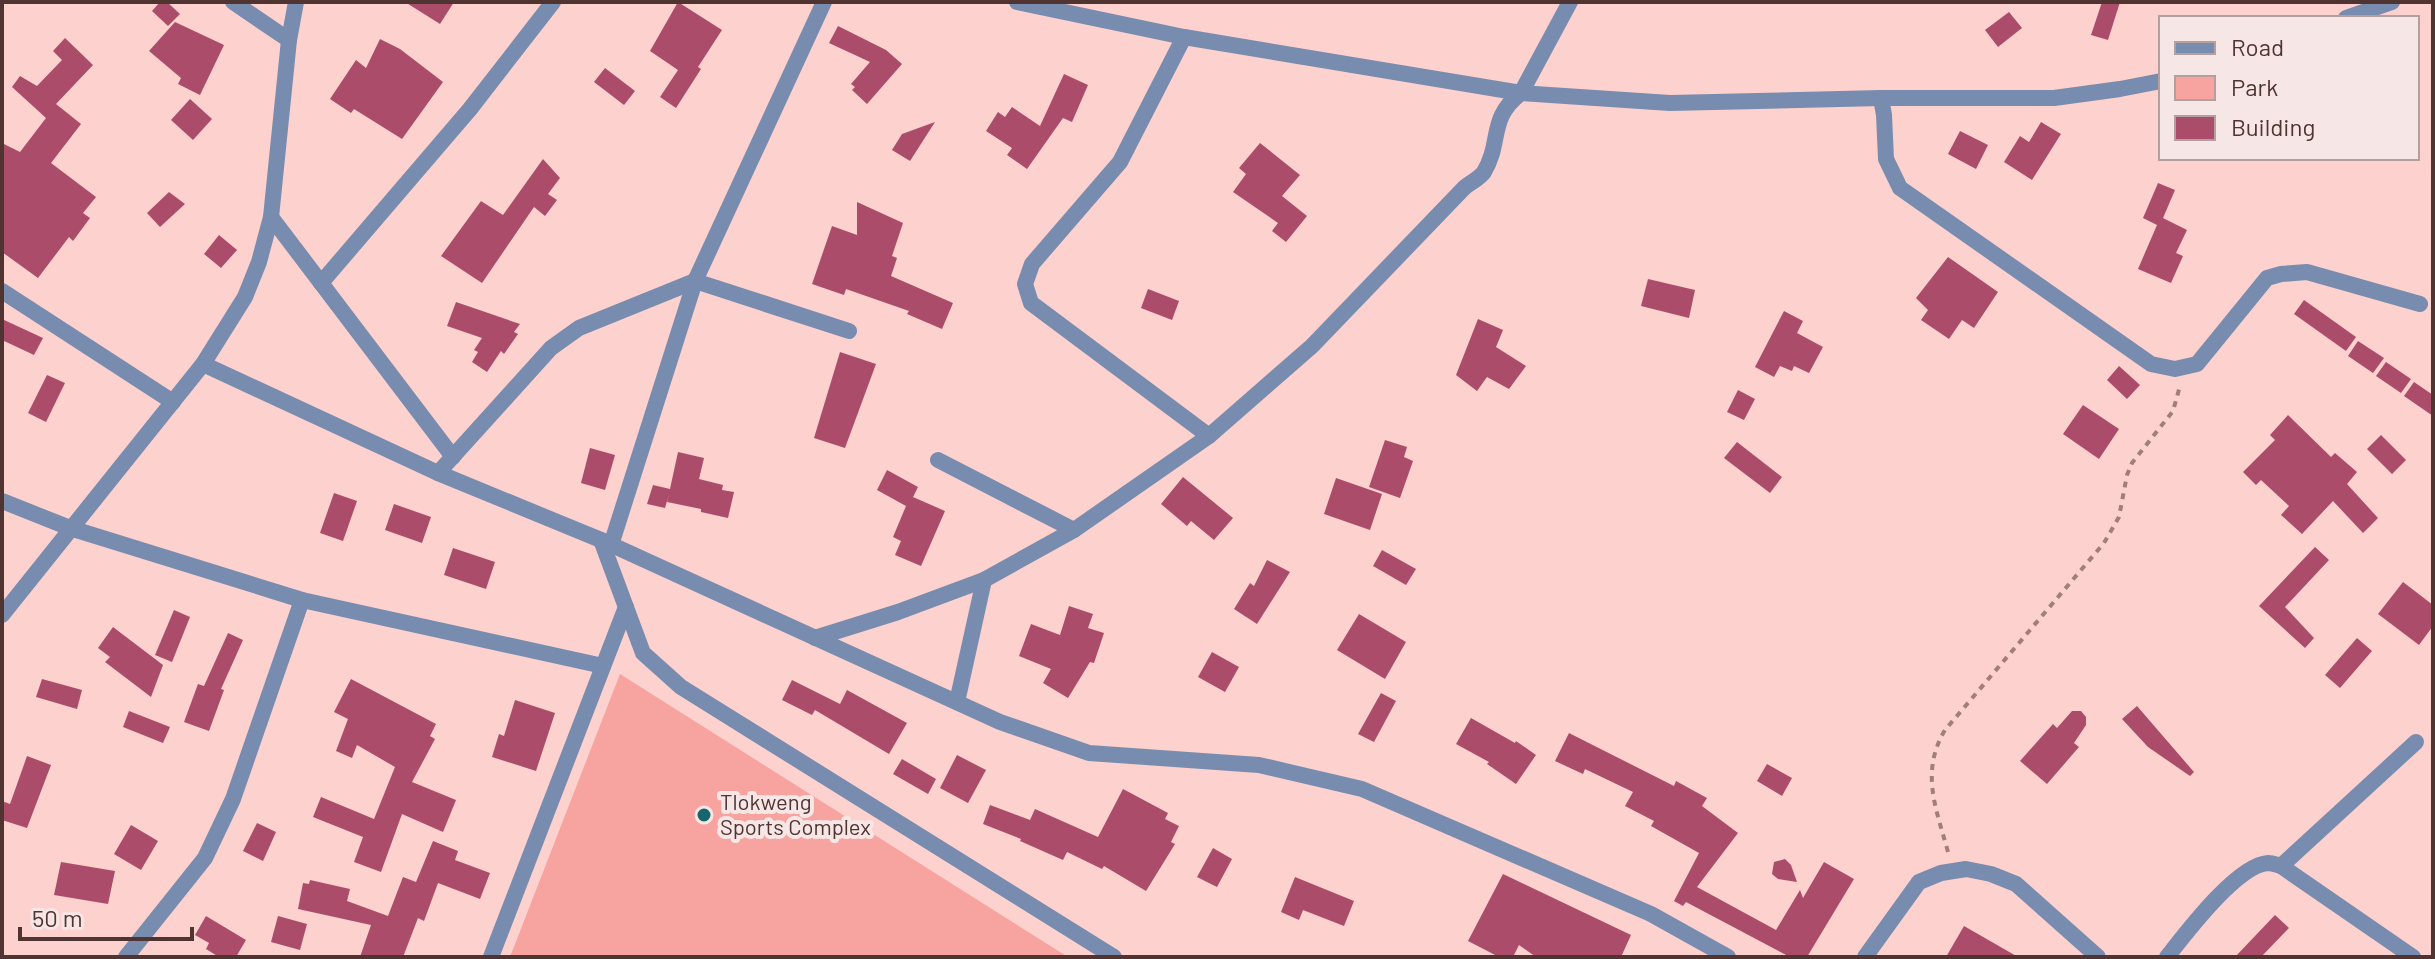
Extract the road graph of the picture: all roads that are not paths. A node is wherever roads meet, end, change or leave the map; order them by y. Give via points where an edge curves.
1 (233, 2) edge
2 (296, 2) edge
3 (553, 2) edge
4 (824, 2) edge
5 (1017, 2) edge
6 (1570, 2) edge
7 (2392, 2) edge
8 (2352, 16) edge
9 (1184, 37) junction
10 (289, 40) junction
11 (2159, 81) edge
12 (1521, 93) junction
13 (1881, 98) junction
14 (271, 217) junction
15 (695, 281) junction
16 (321, 283) junction
17 (2, 291) edge
18 (2420, 304) dead end
19 (849, 331) dead end
20 (203, 364) junction
21 (173, 402) junction
22 (1209, 436) junction
23 (453, 457) junction
24 (938, 460) dead end
25 (438, 473) junction
26 (2, 501) edge
27 (70, 528) junction
28 (1074, 530) junction
29 (606, 543) junction
30 (984, 580) junction
31 (302, 600) junction
32 (626, 607) junction
33 (2, 615) edge
34 (815, 638) junction
35 (603, 666) junction
36 (957, 702) junction
37 (2416, 742) dead end
38 (2281, 866) junction
39 (126, 957) edge
40 (491, 957) edge
41 (1114, 957) edge
42 (1728, 957) edge
43 (1865, 957) edge
44 (2098, 957) edge
45 (2167, 957) edge
46 (2413, 957) edge

1 - 10 street
2 - 10 street
3 - 16 street via 470,109
4 - 15 street
5 - 9 street
6 - 12 street
7 - 8 street
9 - 12 street
9 - 22 street via 1120,162 1032,264 1025,284 1031,303
10 - 14 street
11 - 13 street via 2054,98
12 - 13 street via 1670,103
12 - 22 street via 1500,117 1483,173 1312,346
13 - 18 street via 1886,159 1900,188 2151,364 2197,364 2267,278 2281,274 2307,272
14 - 16 street
14 - 20 street via 245,297
15 - 19 street
15 - 23 street via 579,328 551,348
15 - 29 street
16 - 23 street
17 - 21 street
20 - 21 street
20 - 25 street
21 - 27 street
22 - 28 street
23 - 25 street
24 - 28 street
25 - 29 street
26 - 27 street
27 - 31 street
27 - 33 street
28 - 30 street
29 - 32 street
29 - 34 street
30 - 34 street
30 - 36 street
31 - 35 street
31 - 39 street via 233,799 205,858
32 - 35 street
32 - 41 street via 643,653 681,687
34 - 36 street
35 - 40 street
36 - 42 street via 1089,753 1259,765 1362,789 1651,914
37 - 38 street
38 - 45 street via 2268,863 2240,878
38 - 46 street
43 - 44 street via 1919,882 1966,869 2016,884

